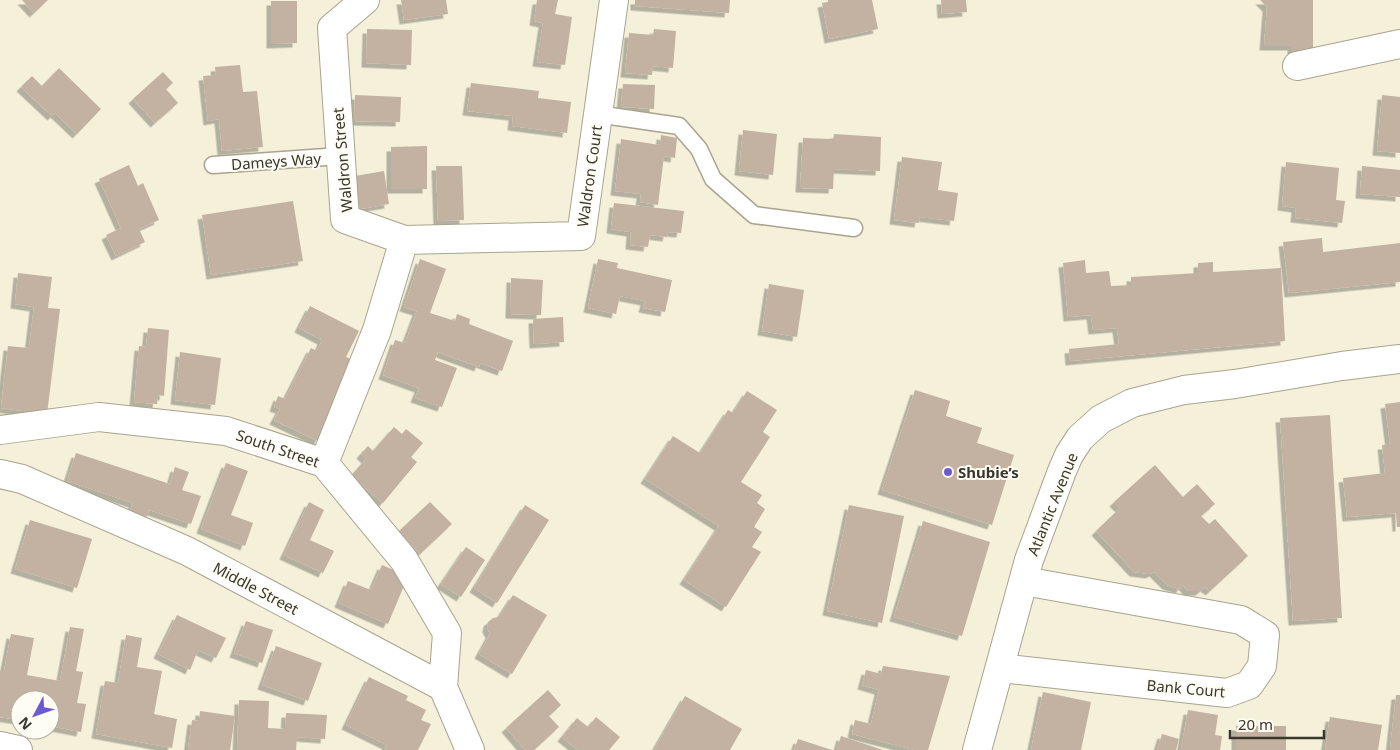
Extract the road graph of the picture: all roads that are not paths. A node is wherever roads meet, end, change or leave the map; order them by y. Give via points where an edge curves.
1 (365, 0) edge
2 (614, 0) edge
3 (1400, 44) edge
4 (1297, 66) dead end
5 (597, 114) junction
6 (340, 156) junction
7 (213, 165) dead end
8 (854, 228) dead end
9 (404, 240) junction
10 (1400, 359) edge
11 (0, 430) edge
12 (324, 463) junction
13 (0, 474) edge
14 (1024, 581) junction
15 (1000, 668) junction
16 (443, 687) junction
17 (0, 746) edge
18 (18, 750) edge
19 (470, 750) edge
20 (978, 750) edge

1 - 6 street, Waldron Street via 332,28
2 - 5 street, Waldron Court
3 - 4 street
5 - 8 lane via 679,126 699,150 714,179 754,215
5 - 9 street, Waldron Court via 580,236
6 - 7 lane, Dameys Way
6 - 9 street, Waldron Street via 345,219
9 - 12 street via 377,330
10 - 14 street, Atlantic Avenue via 1184,390 1132,403 1101,419 1080,438 1069,455
11 - 12 street, South Street via 109,418 226,431
12 - 16 street, South Street via 404,560 447,633
13 - 16 street, Middle Street via 22,479 187,551
14 - 15 street, Atlantic Avenue
14 - 15 street, Bank Court via 1241,620 1265,635 1262,666 1250,685 1227,693
15 - 20 street, Atlantic Avenue
16 - 19 street
17 - 18 street

